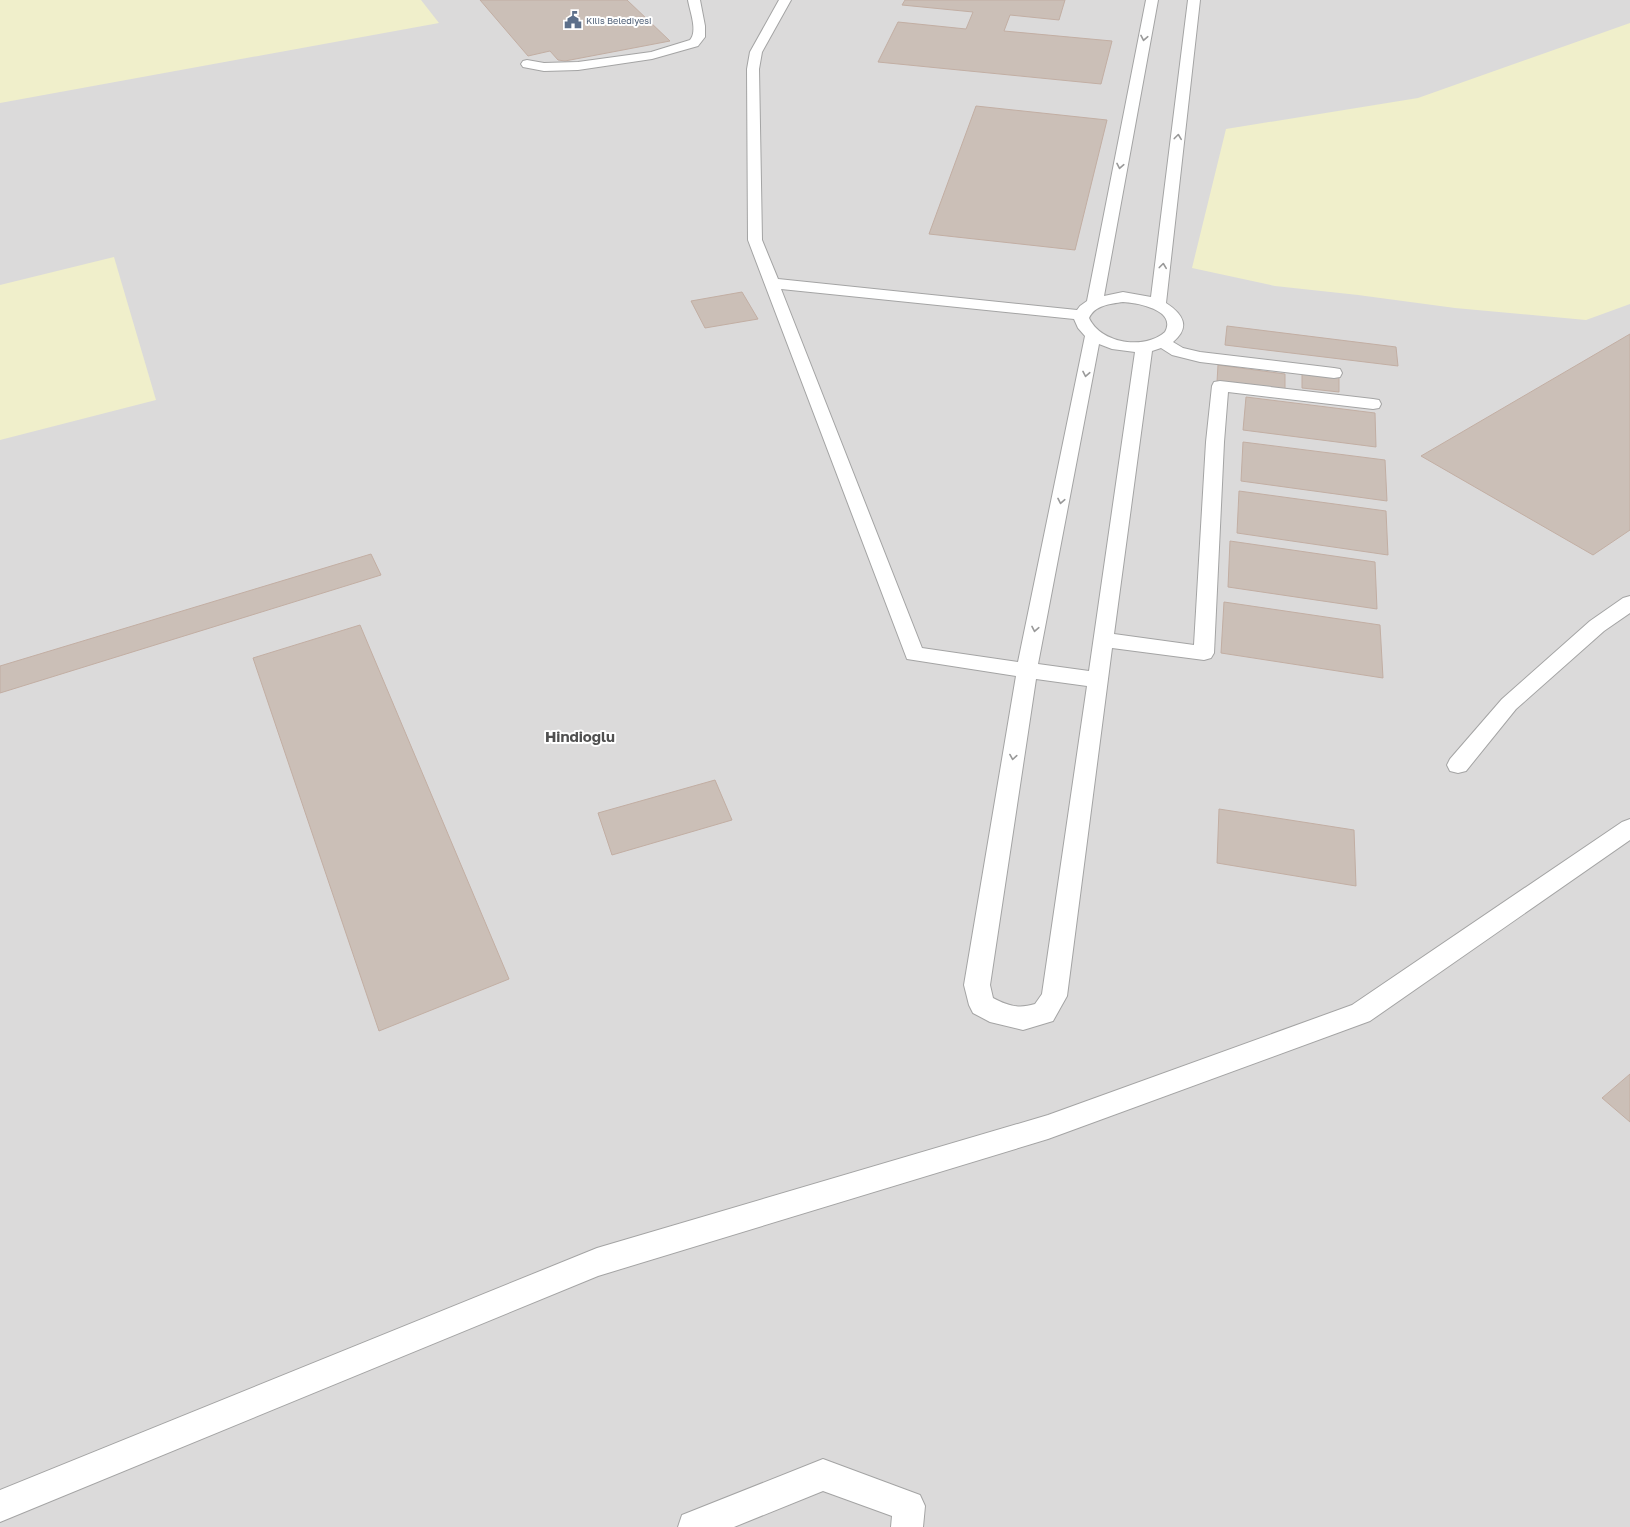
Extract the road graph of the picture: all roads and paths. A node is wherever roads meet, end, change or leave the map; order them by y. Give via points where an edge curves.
1 (694, 0) edge
2 (785, 0) edge
3 (1152, 0) edge
4 (1194, 0) edge
5 (527, 64) dead end
6 (772, 283) junction
7 (1095, 302) junction
8 (1158, 305) junction
9 (1081, 315) junction
10 (1093, 336) junction
11 (1153, 345) junction
12 (1334, 373) dead end
13 (1374, 404) dead end
14 (1630, 603) edge
15 (1103, 640) junction
16 (1028, 670) junction
17 (1098, 680) junction
18 (1458, 765) dead end
19 (1630, 828) edge
20 (0, 1506) edge
21 (694, 1527) edge
22 (907, 1527) edge

1 - 5 street via 700,26 699,36 694,43 652,55 578,66 544,67
2 - 6 street via 756,52 753,69 755,240
3 -> 7 street
8 -> 4 street
6 - 9 street
6 - 16 street via 914,654
7 - 8 street via 1123,297 1138,298
7 - 9 street
8 - 11 street via 1173,316 1177,324 1175,332 1168,339
9 - 10 street via 1082,324
10 - 11 street via 1128,347
10 -> 16 street
11 - 12 street via 1200,357
11 - 15 street
13 - 15 street via 1220,386 1204,653
14 - 18 street via 1597,626 1509,704
15 - 17 street
16 - 17 street
16 -> 17 street via 977,985 982,1005 999,1014 1023,1019 1044,1013 1054,996
19 - 20 street via 1361,1013 1048,1127 597,1262
21 - 22 street via 823,1475 909,1506

